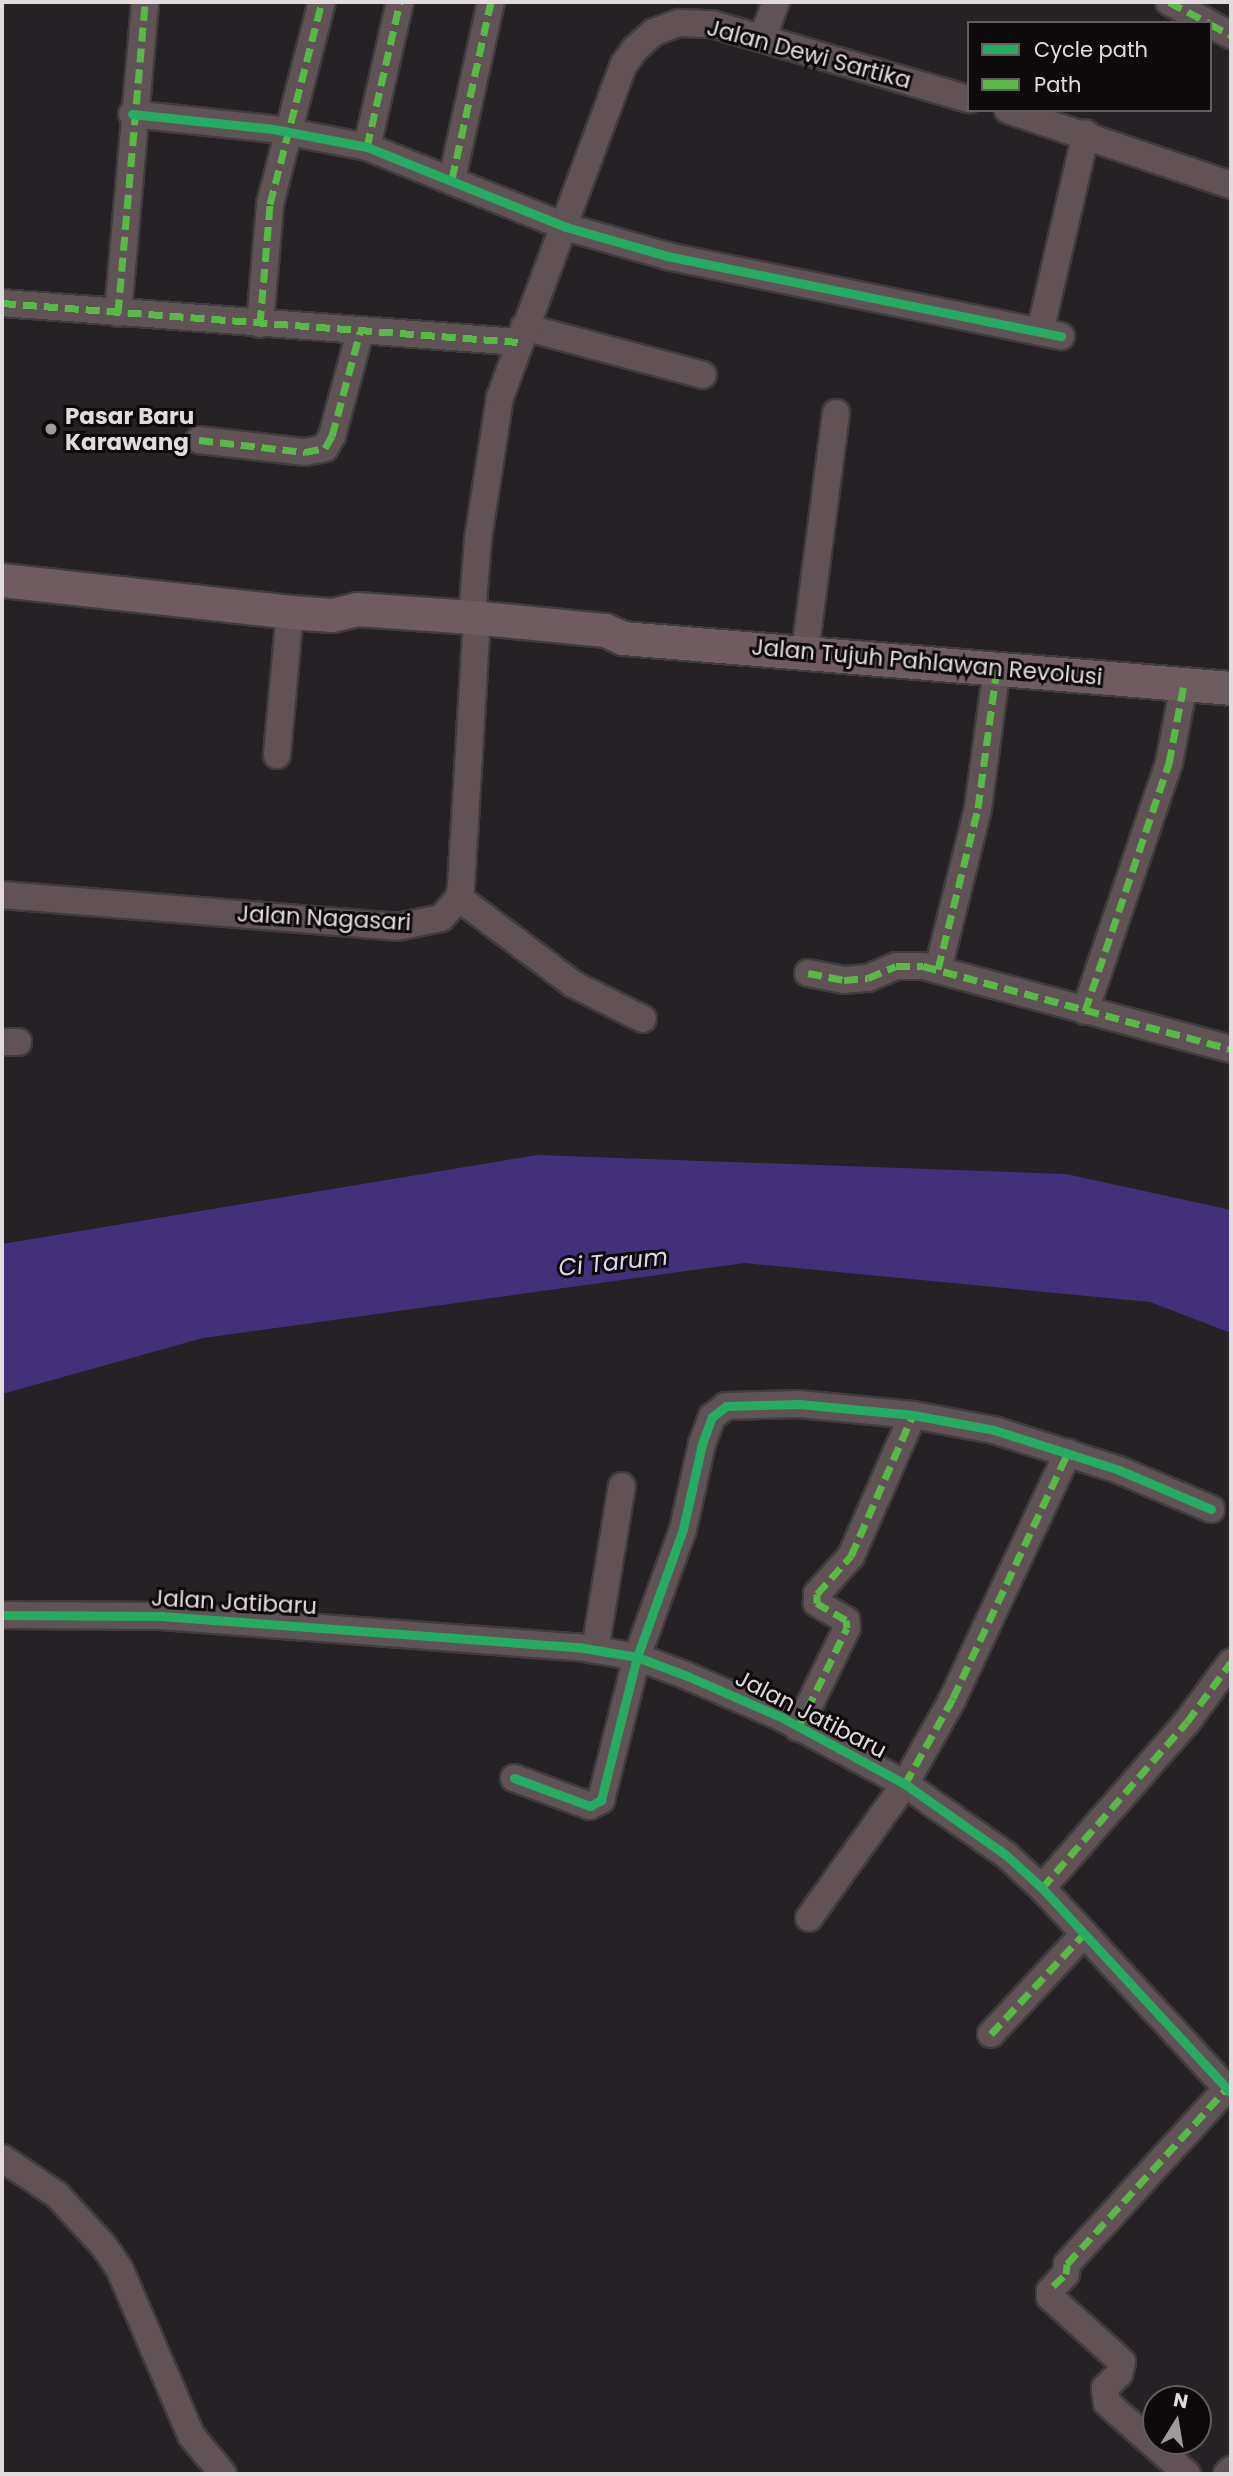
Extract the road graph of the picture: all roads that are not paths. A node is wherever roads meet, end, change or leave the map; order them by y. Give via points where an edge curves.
1 (145, 2) edge
2 (322, 2) edge
3 (400, 2) edge
4 (491, 2) edge
5 (776, 2) edge
6 (1169, 2) edge
7 (1205, 21) edge
8 (1212, 24) edge
9 (1231, 34) edge
10 (762, 37) junction
11 (967, 98) edge
12 (1014, 112) edge
13 (132, 114) junction
14 (291, 132) junction
15 (1086, 134) junction
16 (367, 147) junction
17 (453, 179) junction
18 (1231, 185) edge
19 (566, 227) junction
20 (2, 303) edge
21 (118, 313) junction
22 (260, 324) junction
23 (359, 332) junction
24 (521, 334) junction
25 (703, 376) dead end
26 (836, 413) dead end
27 (198, 440) dead end
28 (2, 580) edge
29 (290, 612) junction
30 (474, 627) junction
31 (804, 652) junction
32 (997, 668) junction
33 (1184, 684) junction
34 (1231, 688) edge
35 (277, 755) dead end
36 (2, 895) edge
37 (459, 898) junction
38 (938, 968) junction
39 (808, 973) dead end
40 (1085, 1011) junction
41 (643, 1019) dead end
42 (1231, 1049) edge
43 (913, 1415) junction
44 (1068, 1453) junction
45 (622, 1486) dead end
46 (1211, 1509) dead end
47 (2, 1615) edge
48 (595, 1650) junction
49 (637, 1657) junction
50 (1231, 1662) edge
51 (798, 1728) junction
52 (514, 1778) dead end
53 (905, 1784) junction
54 (1042, 1888) junction
55 (809, 1918) dead end
56 (1084, 1934) junction
57 (991, 2034) dead end
58 (1229, 2091) edge
59 (2, 2158) edge
60 (1231, 2470) edge
61 (223, 2474) edge
62 (1187, 2474) edge
63 (1227, 2474) edge

1 - 13 street
2 - 14 street
3 - 16 street
4 - 17 street
5 - 10 street
6 - 7 street
8 - 9 street
10 - 11 street, Jalan Dewi Sartika
10 - 19 street, Jalan Dewi Sartika via 712,24 679,23 654,32 635,49 624,64
12 - 15 street
13 - 14 street
13 - 21 street
14 - 16 street
14 - 22 street via 268,216
15 - 18 street
15 - 19 street via 1051,334 667,256
16 - 17 street
17 - 19 street
19 - 24 street, Jalan Dewi Sartika
20 - 21 street
21 - 22 street
22 - 23 street
23 - 24 street
23 - 27 street via 325,448 304,452
24 - 25 street
24 - 30 street, Jalan Dewi Sartika via 500,397 490,451
26 - 31 street
28 - 29 main road, Jalan Tujuh Pahlawan Revolusi
29 - 30 main road, Jalan Tujuh Pahlawan Revolusi via 332,615 357,609
29 - 35 street
30 - 31 main road, Jalan Tujuh Pahlawan Revolusi via 604,644 623,638
30 - 37 street
31 - 32 main road, Jalan Tujuh Pahlawan Revolusi
32 - 33 main road, Jalan Tujuh Pahlawan Revolusi
32 - 38 street via 978,808
33 - 34 main road, Jalan Tujuh Pahlawan Revolusi
33 - 40 street via 1169,763
36 - 37 street, Jalan Nagasari via 397,927 441,918
37 - 41 street via 573,984
38 - 39 street via 910,964 868,978 844,980
38 - 40 street
40 - 42 street
43 - 44 street via 994,1430
43 - 49 street via 744,1402 726,1406 712,1417 683,1529
43 - 51 street via 851,1556 817,1594 817,1603 846,1620 847,1628
44 - 46 street
44 - 53 street via 959,1687
45 - 48 street
47 - 48 street, Jalan Jatibaru via 173,1616
48 - 49 street, Jalan Jatibaru
49 - 51 street, Jalan Jatibaru via 734,1695
49 - 52 street via 597,1805
50 - 54 street via 1187,1722
51 - 53 street, Jalan Jatibaru
53 - 54 street, Jalan Jatibaru via 1006,1855
53 - 55 street
54 - 56 street, Jalan Jatibaru
56 - 57 street
56 - 58 street, Jalan Jatibaru
58 - 62 street via 1067,2264 1066,2274 1050,2291 1050,2297 1122,2362 1119,2374 1105,2388 1107,2403
59 - 61 street via 57,2195 104,2246 120,2270 191,2435
60 - 63 street

